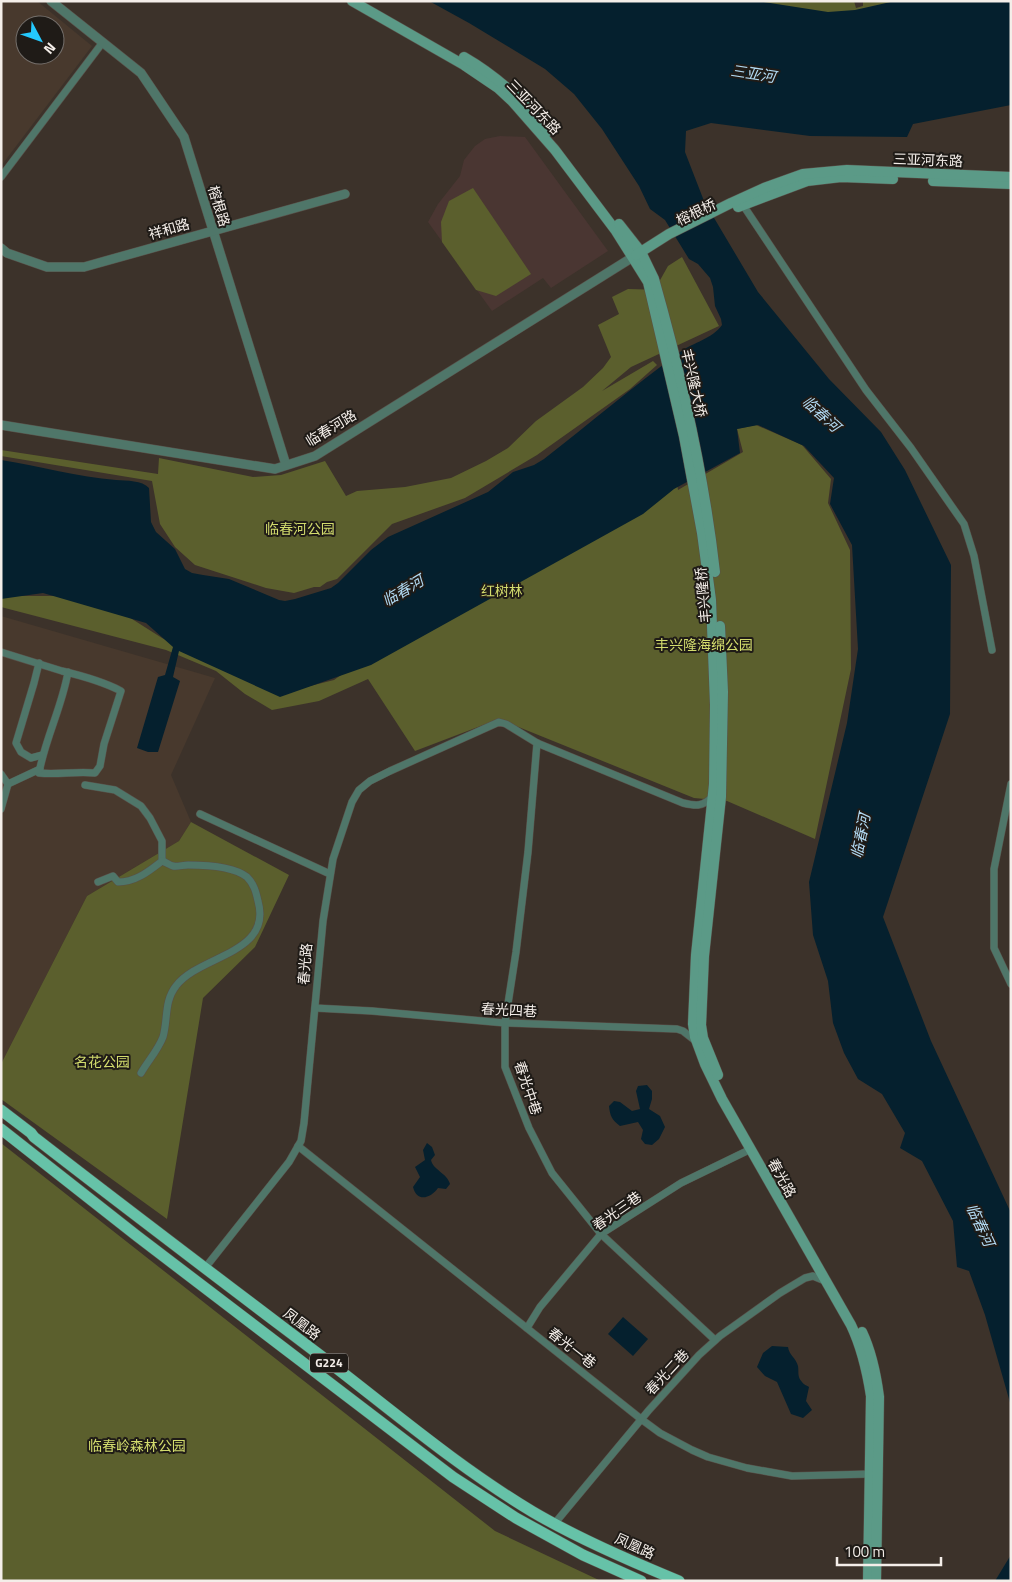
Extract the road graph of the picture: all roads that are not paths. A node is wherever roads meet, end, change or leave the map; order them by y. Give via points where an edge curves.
1 (51, 1) edge
2 (352, 1) edge
3 (364, 1) edge
4 (103, 42) junction
5 (1, 177) edge
6 (1011, 177) edge
7 (1011, 184) edge
8 (345, 194) dead end
9 (736, 206) junction
10 (212, 231) junction
11 (1, 248) edge
12 (639, 256) junction
13 (1, 425) edge
14 (286, 465) junction
15 (700, 495) joint
16 (992, 650) dead end
17 (2, 652) edge
18 (38, 663) junction
19 (68, 672) junction
20 (537, 743) junction
21 (42, 755) junction
22 (40, 768) junction
23 (1, 774) edge
24 (8, 784) junction
25 (718, 784) junction
26 (1011, 784) edge
27 (85, 785) dead end
28 (714, 796) junction
29 (1, 809) edge
30 (200, 814) dead end
31 (162, 861) junction
32 (330, 874) junction
33 (98, 882) dead end
34 (1011, 984) edge
35 (315, 1008) junction
36 (505, 1023) junction
37 (697, 1042) junction
38 (141, 1073) dead end
39 (1, 1110) edge
40 (1, 1129) edge
41 (298, 1146) junction
42 (750, 1149) junction
43 (601, 1234) junction
44 (205, 1268) junction
45 (826, 1281) junction
46 (527, 1328) junction
47 (715, 1340) junction
48 (641, 1419) junction
49 (870, 1474) junction
50 (555, 1523) junction
51 (641, 1581) edge
52 (679, 1581) edge
53 (868, 1581) edge
54 (876, 1581) edge

1 - 4 street, 榕根路
2 - 12 main road, 三亚河东路 via 498,88 555,150
3 - 12 main road, 三亚河东路 via 473,62 508,88 553,137
4 - 5 street
4 - 10 street, 榕根路 via 141,73 184,137
6 - 9 main road, 三亚河东路 via 847,170 803,174 764,188
7 - 9 main road, 三亚河东路 via 841,177 807,180
8 - 10 street, 祥和路
9 - 12 main road, 榕根桥 via 670,237
9 - 16 street via 964,524 974,556
10 - 11 street, 祥和路 via 84,267 47,267
10 - 14 street, 榕根路
12 - 14 street, 临春河路 via 316,456
12 - 15 main road, 丰兴隆大桥 via 651,280
13 - 14 street, 临春河路 via 275,468
15 - 25 main road, 丰兴隆桥 via 717,647
17 - 18 street
18 - 19 street
18 - 21 street via 16,743 21,752 31,758
19 - 21 street
19 - 22 street via 121,691 100,766 95,773 39,774
20 - 28 street via 683,803 698,806
20 - 32 street, 春光路 via 499,722 370,781 352,802
20 - 36 street, 春光中巷 via 528,852
21 - 22 street
22 - 24 street
23 - 24 street
24 - 29 street
25 - 28 main road, 春光路
25 - 54 main road, 春光路 via 700,1025 730,1100 869,1347 879,1397
26 - 34 street via 994,870 994,948
27 - 31 street via 116,790 141,806 162,841
28 - 37 main road, 春光路 via 693,993 692,1024
30 - 32 street
31 - 33 street via 128,882 118,882 113,876
31 - 38 street via 174,866 218,867 246,877 254,888 261,911 253,934 244,944 188,973 176,986 168,999 163,1036
32 - 35 street, 春光路
35 - 36 street, 春光四巷
35 - 41 street, 春光路 via 304,1123
36 - 37 street, 春光四巷 via 678,1028
36 - 43 street, 春光中巷 via 505,1067 529,1128 552,1173
37 - 42 main road, 春光路 via 722,1099
39 - 44 highway, 凤凰路 / G224
40 - 51 highway, G224 via 453,1477 516,1518 583,1555
41 - 44 street, 春光路 via 289,1162
41 - 46 street, 春光一巷
42 - 43 street, 春光三巷 via 681,1183
42 - 45 main road, 春光路
43 - 46 street, 春光三巷
43 - 47 street, 春光中巷
44 - 50 highway, 凤凰路 / G224 via 418,1434 479,1477
45 - 47 street, 春光二巷 via 813,1276 805,1278
45 - 49 main road, 春光路 via 861,1346 867,1369 871,1396
46 - 48 street, 春光一巷
47 - 48 street, 春光二巷
48 - 49 street, 春光一巷 via 700,1453 747,1468 792,1476
48 - 50 street, 春光二巷
49 - 53 main road, 春光路
50 - 52 highway, 凤凰路 / G224

